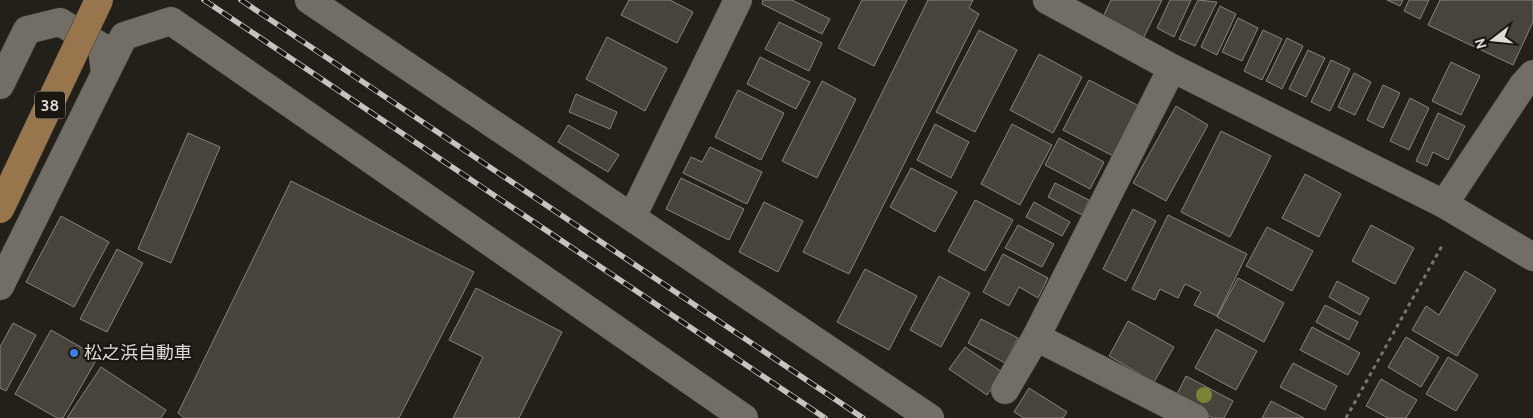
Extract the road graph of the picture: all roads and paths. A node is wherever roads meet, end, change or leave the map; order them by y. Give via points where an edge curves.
1 (99, 0) edge
2 (309, 0) edge
3 (738, 0) edge
4 (1047, 0) edge
5 (1172, 68) junction
6 (105, 74) junction
7 (1533, 74) edge
8 (0, 85) edge
9 (1444, 204) junction
10 (0, 209) edge
11 (632, 217) junction
12 (1533, 257) edge
13 (0, 286) edge
14 (1036, 337) junction
15 (1005, 390) dead end
16 (744, 418) edge
17 (930, 418) edge
18 (1195, 418) edge
19 (1346, 418) edge

1 - 10 main road, 38, bridge
2 - 11 street
3 - 11 street
4 - 5 street
5 - 9 street
5 - 14 street
6 - 8 street via 102,47 60,22 27,30
6 - 13 street
6 - 16 street via 124,36 171,21
7 - 9 street
9 - 12 street
9 - 19 path via 1452,226
11 - 17 street
14 - 15 street
14 - 18 street

